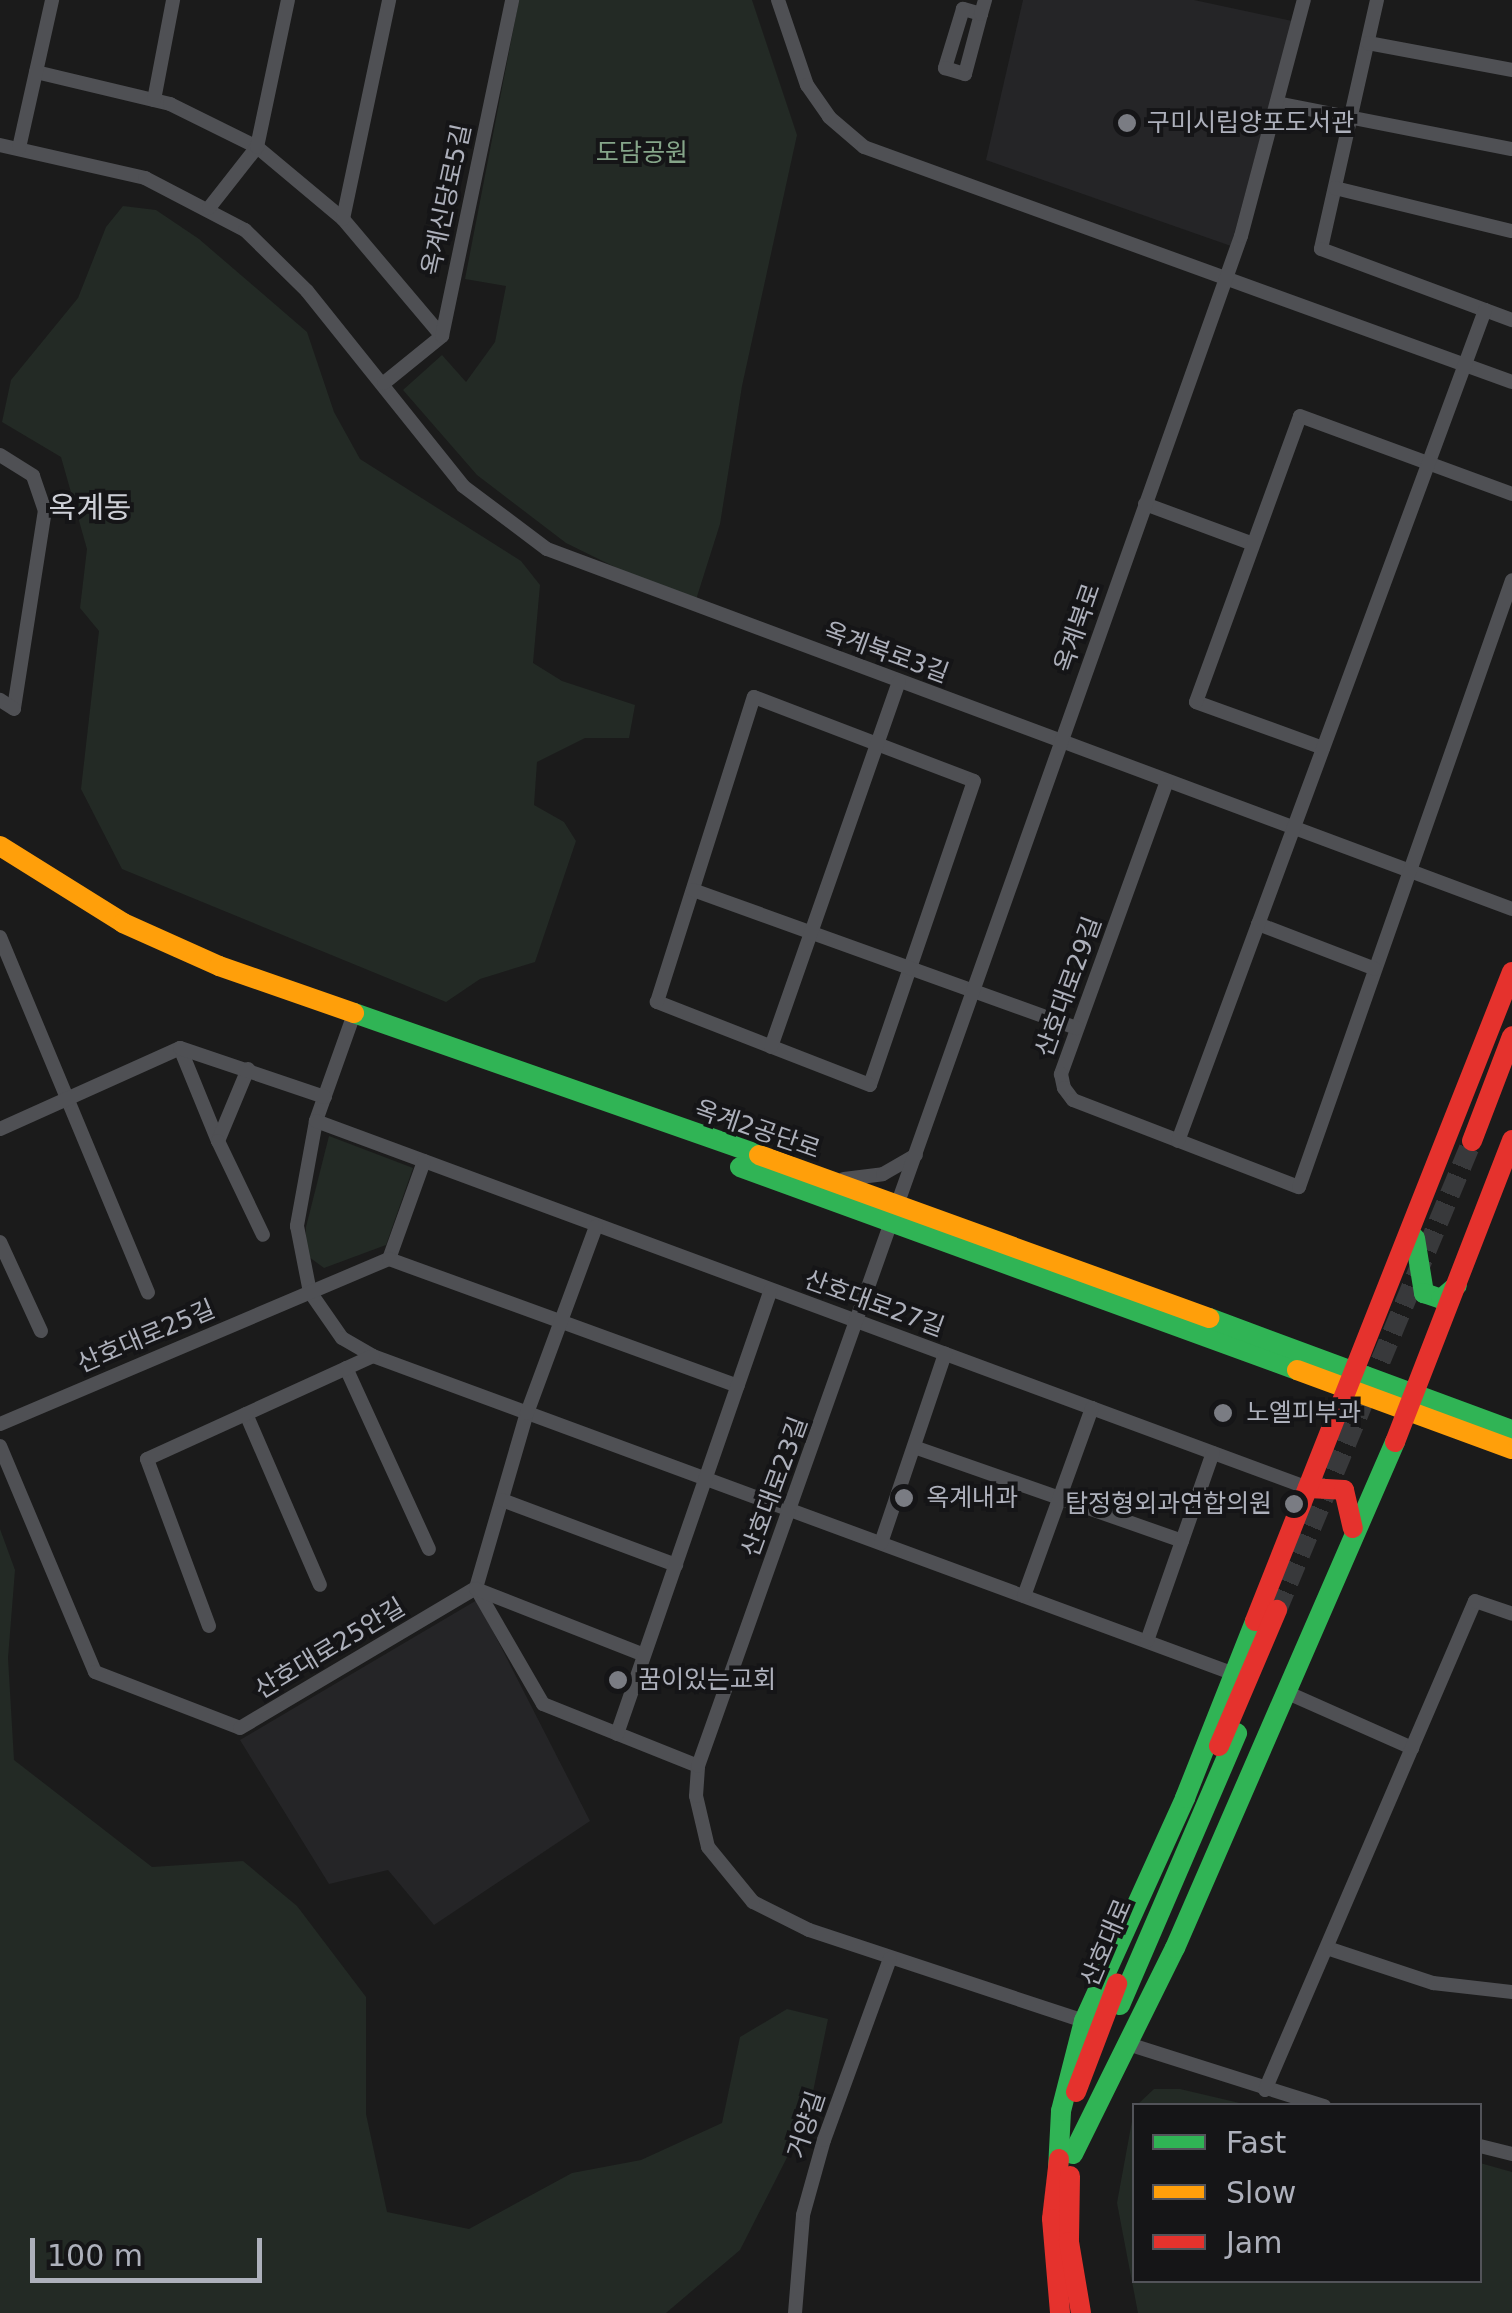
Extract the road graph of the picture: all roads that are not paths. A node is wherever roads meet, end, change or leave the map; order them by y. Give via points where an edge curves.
1 (52, 0) edge
2 (173, 0) edge
3 (288, 0) edge
4 (389, 0) edge
5 (512, 0) edge
6 (778, 0) edge
7 (1304, 0) edge
8 (1377, 0) edge
9 (1368, 42) junction
10 (1512, 70) edge
11 (36, 72) junction
12 (154, 100) junction
13 (1282, 104) junction
14 (1351, 116) junction
15 (0, 145) edge
16 (257, 146) junction
17 (19, 148) junction
18 (1512, 149) edge
19 (1335, 188) junction
20 (209, 208) junction
21 (343, 219) junction
22 (1512, 231) edge
23 (1224, 279) junction
24 (1485, 310) junction
25 (1512, 320) edge
26 (442, 336) junction
27 (1464, 365) junction
28 (1512, 382) edge
29 (384, 383) junction
30 (0, 455) edge
31 (1428, 463) junction
32 (1512, 494) edge
33 (1146, 504) junction
34 (1254, 544) junction
35 (1512, 580) edge
36 (900, 682) junction
37 (0, 700) edge
38 (1062, 742) junction
39 (878, 744) junction
40 (1323, 748) junction
41 (1167, 782) junction
42 (1294, 828) junction
43 (0, 846) edge
44 (0, 864) edge
45 (1410, 872) junction
46 (693, 890) junction
47 (1512, 909) edge
48 (1258, 924) junction
49 (811, 933) junction
50 (0, 937) edge
51 (910, 968) junction
52 (1376, 968) junction
53 (1512, 972) edge
54 (974, 991) junction
55 (352, 1021) junction
56 (1077, 1028) junction
57 (1512, 1036) edge
58 (771, 1047) junction
59 (180, 1048) junction
60 (248, 1069) junction
61 (1512, 1073) edge
62 (70, 1096) junction
63 (325, 1096) junction
64 (316, 1122) junction
65 (0, 1129) edge
66 (218, 1140) junction
67 (1512, 1140) edge
68 (1178, 1141) junction
69 (917, 1154) junction
70 (424, 1161) junction
71 (826, 1180) junction
72 (896, 1213) junction
73 (596, 1226) junction
74 (1415, 1231) junction
75 (263, 1235) dead end
76 (0, 1242) edge
77 (389, 1259) junction
78 (1459, 1282) junction
79 (771, 1290) junction
80 (148, 1292) dead end
81 (310, 1292) junction
82 (858, 1322) junction
83 (560, 1323) junction
84 (40, 1331) dead end
85 (945, 1354) junction
86 (373, 1356) junction
87 (346, 1368) junction
88 (1353, 1381) junction
89 (738, 1386) junction
90 (1411, 1402) junction
91 (1092, 1408) junction
92 (527, 1413) junction
93 (246, 1414) junction
94 (0, 1424) edge
95 (1512, 1430) edge
96 (0, 1446) edge
97 (914, 1447) junction
98 (1512, 1449) edge
99 (1213, 1453) junction
100 (706, 1479) junction
101 (1308, 1488) junction
102 (502, 1500) junction
103 (1058, 1502) junction
104 (790, 1510) junction
105 (1352, 1535) junction
106 (1182, 1541) junction
107 (881, 1544) junction
108 (429, 1549) dead end
109 (676, 1565) junction
110 (320, 1585) dead end
111 (476, 1588) junction
112 (1024, 1596) junction
113 (1283, 1611) tunnel mouth
114 (1512, 1614) edge
115 (208, 1626) dead end
116 (1146, 1641) junction
117 (644, 1655) junction
118 (1232, 1673) junction
119 (1288, 1694) junction
120 (617, 1734) junction
121 (1412, 1748) junction
122 (698, 1766) junction
123 (1326, 1948) junction
124 (890, 1958) junction
125 (1512, 1992) edge
126 (1084, 2021) junction
127 (1128, 2044) junction
128 (1265, 2090) junction
129 (1313, 2103) edge
130 (1482, 2146) edge
131 (1512, 2154) edge
132 (1065, 2161) junction
133 (794, 2313) edge
134 (1060, 2313) edge
135 (1081, 2313) edge

1 - 11 street
2 - 12 street
3 - 16 street
4 - 21 street
5 - 26 street, 옥계신당로5길
6 - 23 street via 807,85 829,117 864,147
7 - 13 street, 옥계북로
8 - 9 street
9 - 10 street
9 - 14 street
11 - 12 street
11 - 17 street
12 - 16 street via 198,114
13 - 14 street
13 - 23 street, 옥계북로
14 - 18 street
14 - 19 street
15 - 17 street
16 - 20 street
16 - 21 street
17 - 20 street via 145,178
19 - 22 street
19 - 24 street via 1322,249
20 - 29 street via 272,253
21 - 26 street
23 - 27 street
23 - 33 street, 옥계북로
24 - 25 street
24 - 27 street
26 - 29 street
27 - 28 street
27 - 31 street
29 - 36 street, 옥계북로3길 via 438,460 502,520 547,549
30 - 37 street via 33,476 45,510 14,710
31 - 32 street
31 - 34 street via 1300,416
31 - 40 street
33 - 34 street
33 - 38 street, 옥계북로
34 - 40 street via 1196,702
35 - 45 street, 산호대로29길
36 - 38 street, 옥계북로3길
36 - 39 street
38 - 41 street
38 - 54 street, 옥계북로
39 - 46 street via 754,698
39 - 49 street
39 - 51 street via 974,781
40 - 42 street
41 - 42 street
41 - 56 street, 산호대로29길
42 - 45 street
42 - 48 street
43 - 55 street, 옥계2공단로 via 150,936
44 - 55 street, 옥계2공단로 via 182,964
45 - 47 street
45 - 52 street, 산호대로29길
46 - 49 street
46 - 58 street via 657,1002
48 - 52 street
48 - 68 street
49 - 51 street
49 - 58 street
50 - 62 street
51 - 54 street
51 - 58 street via 870,1085
52 - 68 street, 산호대로29길 via 1299,1187
53 - 74 street
54 - 56 street
54 - 69 street, 옥계북로
55 - 63 street
55 - 71 street, 옥계2공단로
55 - 72 street, 옥계2공단로
56 - 68 street, 산호대로29길 via 1060,1074 1073,1100
57 - 61 street via 1478,1142
59 - 60 street
59 - 62 street
59 - 66 street
60 - 63 street
60 - 66 street
62 - 65 street
62 - 80 street
63 - 64 street
64 - 70 street, 산호대로27길
64 - 81 street via 298,1210
66 - 75 street
67 - 78 street
69 - 71 street via 883,1174
69 - 72 street, 옥계북로
70 - 73 street, 산호대로27길
70 - 77 street
71 - 72 street, 옥계2공단로
72 - 82 street, 산호대로23길
72 - 88 street, 옥계2공단로
73 - 79 street, 산호대로27길
73 - 83 street
74 - 78 street via 1424,1293 1440,1299
74 - 88 street
76 - 84 street
77 - 81 street, 산호대로25길
77 - 83 street
78 - 90 street
79 - 82 street, 산호대로27길
79 - 89 street
81 - 86 street via 342,1338
81 - 94 street, 산호대로25길
82 - 85 street, 산호대로27길
82 - 104 street, 산호대로23길
83 - 89 street
83 - 92 street
85 - 91 street, 산호대로27길
85 - 97 street
86 - 87 street
86 - 92 street
87 - 93 street
87 - 108 street
88 - 90 street, 옥계2공단로
88 - 101 street
89 - 100 street
90 - 95 street, 옥계2공단로
90 - 98 street, 옥계2공단로
90 - 105 street
91 - 99 street, 산호대로27길
91 - 103 street
92 - 100 street
92 - 102 street
93 - 110 street
93 - 115 street via 147,1460
96 - 111 street, 산호대로25안길 via 95,1672 240,1728
97 - 103 street
97 - 107 street
99 - 101 street, 산호대로27길
99 - 106 street
100 - 104 street
100 - 109 street
101 - 105 street via 1344,1490 1354,1510
101 - 118 street
102 - 109 street
102 - 111 street
103 - 106 street
103 - 112 street
104 - 107 street
104 - 122 street, 산호대로23길
105 - 119 street
106 - 116 street
107 - 112 street
109 - 117 street
111 - 117 street
111 - 120 street via 543,1704
112 - 116 street
113 - 132 street, 산호대로 via 1114,2020
114 - 121 street via 1475,1601
116 - 118 street
117 - 120 street
118 - 126 street via 1185,1798
119 - 121 street
119 - 127 street
120 - 122 street
121 - 123 street
122 - 124 street, 산호대로23길 via 700,1823 734,1886 778,1916
123 - 125 street via 1433,1982
123 - 128 street
124 - 126 street, 산호대로23길
124 - 133 street, 거양길 via 813,2178
126 - 132 street via 1061,2111
127 - 128 street
127 - 132 street
128 - 129 street
130 - 131 street
132 - 134 street, 산호대로 via 1052,2236
132 - 135 street, 산호대로

